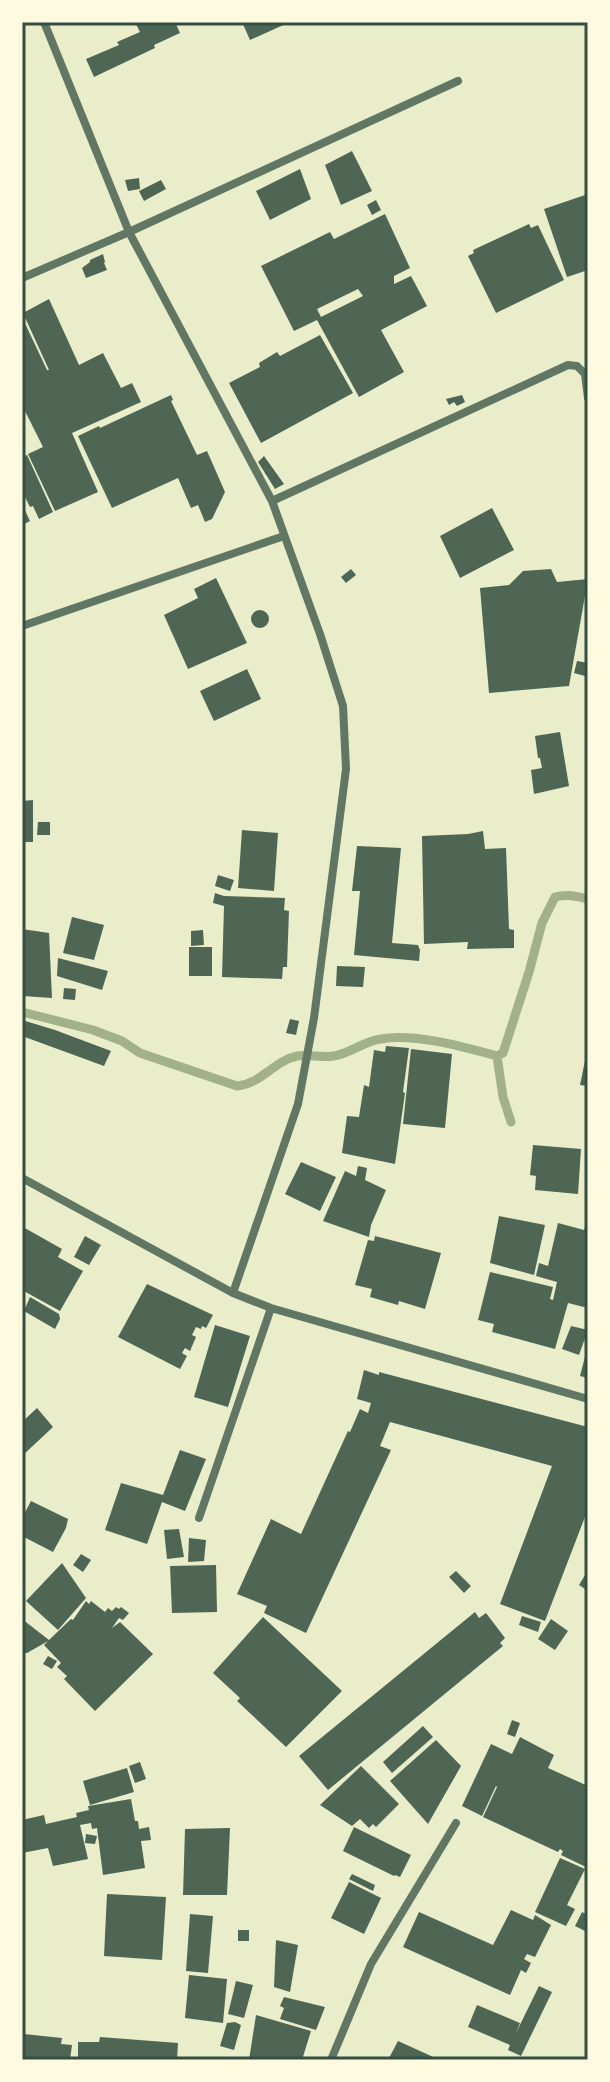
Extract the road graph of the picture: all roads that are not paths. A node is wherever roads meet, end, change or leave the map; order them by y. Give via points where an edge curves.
1 (44, 22) edge
2 (458, 81) dead end
3 (129, 232) junction
4 (22, 278) edge
5 (588, 398) edge
6 (272, 501) junction
7 (284, 536) junction
8 (22, 626) edge
9 (22, 1178) edge
10 (233, 1293) junction
11 (271, 1308) junction
12 (588, 1399) edge
13 (199, 1518) dead end
14 (456, 1823) dead end
15 (331, 2060) edge

1 - 3 street
2 - 3 street
3 - 4 street
3 - 6 street
5 - 6 street via 585,374 568,365
6 - 7 street
7 - 8 street
7 - 10 street via 343,706 346,769 298,1104
9 - 10 street
10 - 11 street
11 - 12 street
11 - 13 street
14 - 15 street via 371,1964

